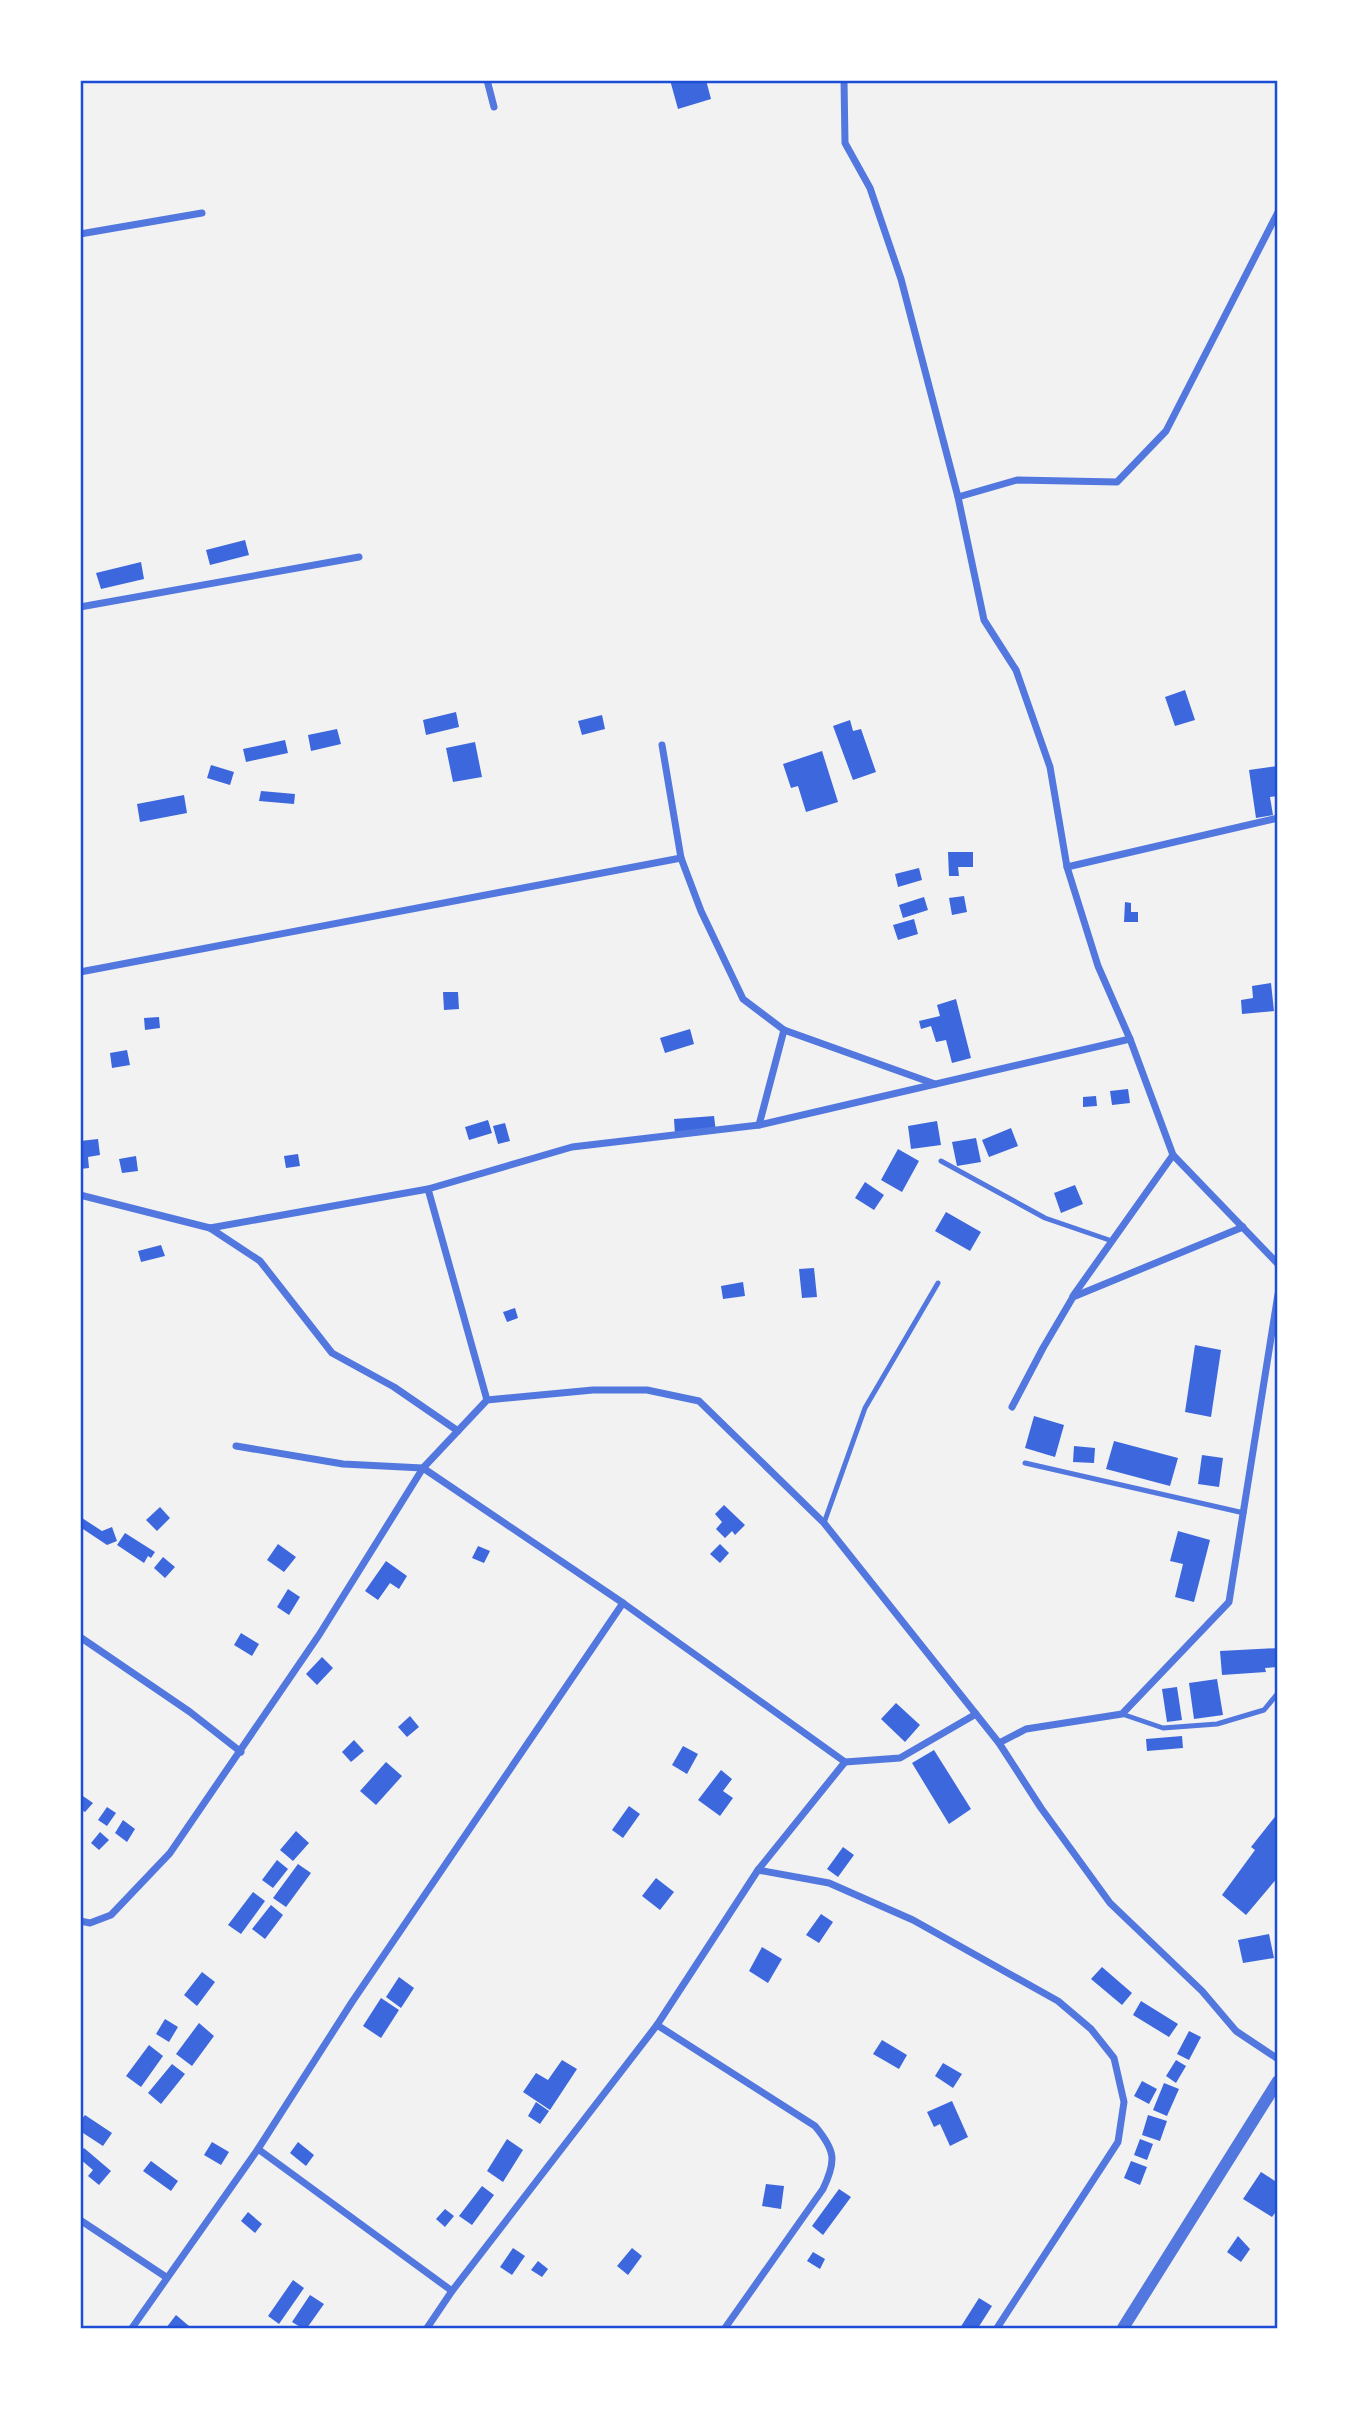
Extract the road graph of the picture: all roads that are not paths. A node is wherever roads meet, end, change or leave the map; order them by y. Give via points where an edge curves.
1 (487, 80) edge
2 (844, 80) edge
3 (494, 107) dead end
4 (1278, 212) edge
5 (202, 213) dead end
6 (80, 234) edge
7 (958, 497) junction
8 (359, 557) dead end
9 (80, 607) edge
10 (662, 745) dead end
11 (1278, 818) edge
12 (681, 858) junction
13 (1067, 867) junction
14 (80, 972) edge
15 (784, 1030) junction
16 (1130, 1039) junction
17 (936, 1084) junction
18 (759, 1125) junction
19 (1173, 1155) junction
20 (941, 1161) dead end
21 (428, 1189) junction
22 (80, 1195) edge
23 (1243, 1227) junction
24 (209, 1228) junction
25 (1112, 1241) junction
26 (1278, 1264) edge
27 (938, 1283) dead end
28 (1278, 1294) edge
29 (1073, 1297) junction
30 (487, 1400) junction
31 (1012, 1406) dead end
32 (458, 1431) junction
33 (236, 1446) dead end
34 (1025, 1463) dead end
35 (423, 1468) junction
36 (1244, 1513) junction
37 (824, 1523) junction
38 (623, 1603) junction
39 (80, 1637) edge
40 (1278, 1693) edge
41 (976, 1714) junction
42 (1122, 1714) junction
43 (999, 1743) junction
44 (241, 1752) junction
45 (845, 1762) junction
46 (758, 1870) junction
47 (80, 1921) edge
48 (657, 2025) junction
49 (1278, 2059) edge
50 (1278, 2081) edge
51 (258, 2149) junction
52 (80, 2220) edge
53 (166, 2277) junction
54 (452, 2291) junction
55 (132, 2329) edge
56 (427, 2329) edge
57 (725, 2329) edge
58 (997, 2329) edge
59 (1123, 2329) edge

1 - 3 street
2 - 7 street via 845,143 870,188 901,279
4 - 7 street via 1166,431 1117,482 1017,480
5 - 6 street
7 - 13 street via 984,620 1017,670 1050,767
8 - 9 street
10 - 12 street
11 - 13 street
12 - 14 street
12 - 15 street via 743,999
13 - 16 street via 1098,966
15 - 17 street
15 - 18 street
16 - 17 street
16 - 19 street
17 - 18 street
18 - 21 street via 572,1147
19 - 23 street
19 - 25 street
20 - 25 lane via 1045,1218
21 - 24 street
21 - 30 street
22 - 24 street
23 - 26 street
23 - 29 street
24 - 32 street via 260,1261 332,1353 394,1387
25 - 29 street
27 - 37 lane via 865,1408
28 - 36 street
29 - 31 street
30 - 32 street
30 - 37 street via 647,1390 699,1401
32 - 35 street
33 - 35 street via 343,1464
34 - 36 lane
35 - 38 street
35 - 44 street
36 - 42 street via 1229,1602
37 - 41 street
38 - 45 street
38 - 51 street via 352,2002
39 - 44 street
40 - 42 lane via 1264,1710 1217,1724 1163,1728
41 - 43 street
41 - 45 street via 900,1758
42 - 43 street via 1026,1729
43 - 49 street via 1110,1903 1236,2031
44 - 47 street via 170,1853 131,1895 111,1915 90,1923
45 - 46 street
46 - 48 street
46 - 58 street via 829,1883 913,1920 1058,2001 1091,2029 1114,2058 1124,2102 1118,2143
48 - 54 street
48 - 57 street via 815,2126 834,2158 823,2189
50 - 59 street
51 - 53 street
51 - 54 street
52 - 53 street
53 - 55 street
54 - 56 street

